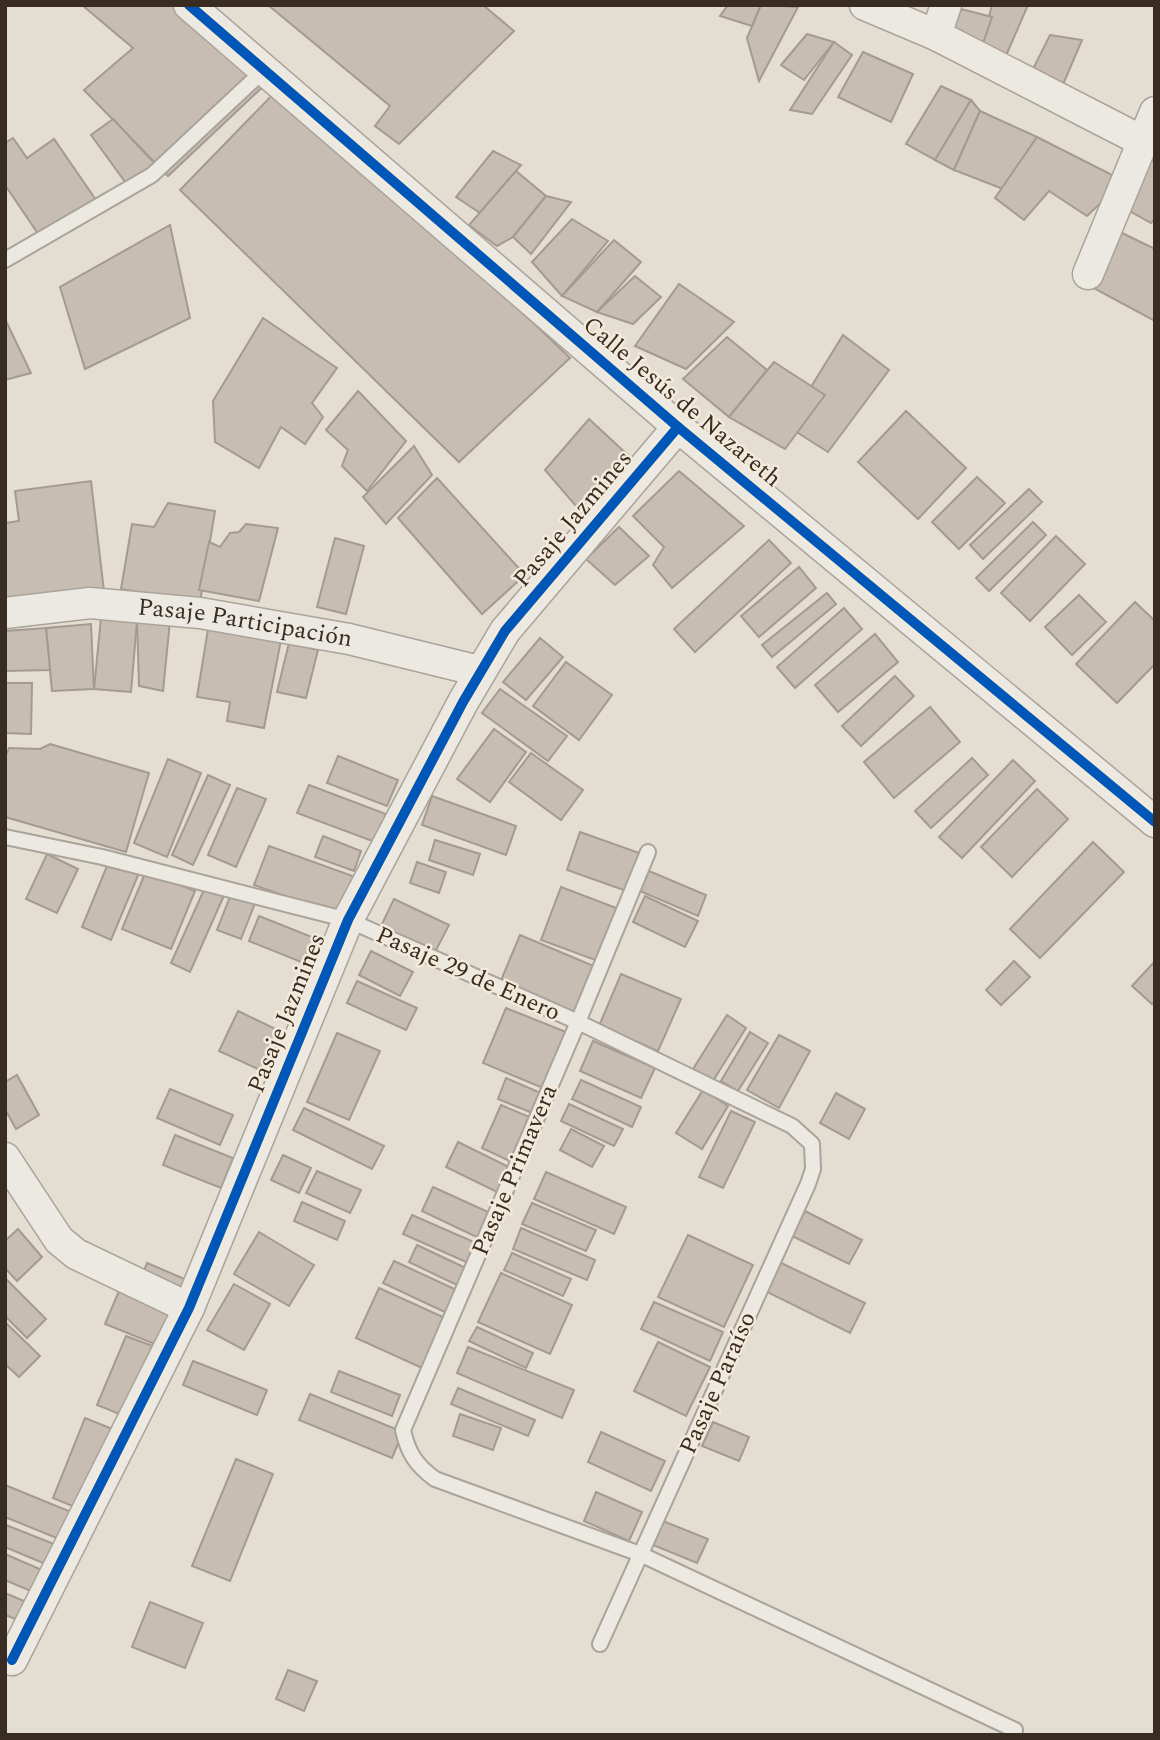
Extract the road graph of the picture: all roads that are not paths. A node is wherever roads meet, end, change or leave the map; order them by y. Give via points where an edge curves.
1 (189, 5) edge
2 (865, 5) edge
3 (946, 5) edge
4 (936, 35) junction
5 (264, 70) junction
6 (1155, 112) edge
7 (1142, 141) junction
8 (5, 260) edge
9 (1088, 274) dead end
10 (678, 427) junction
11 (5, 613) edge
12 (479, 671) junction
13 (1155, 822) edge
14 (5, 837) edge
15 (648, 852) dead end
16 (348, 920) junction
17 (578, 1022) junction
18 (792, 1126) joint
19 (5, 1158) edge
20 (188, 1308) junction
21 (640, 1554) junction
22 (600, 1644) dead end
23 (12, 1660) dead end
24 (1015, 1730) dead end

1 - 5 street, Calle Jesús de Nazareth
2 - 4 street
3 - 4 street
4 - 7 street
5 - 8 lane via 152,176
5 - 10 street, Calle Jesús de Nazareth
6 - 7 street
7 - 9 street
10 - 12 street, Pasaje Jazmines via 505,631
10 - 13 street, Calle Jesús de Nazareth
11 - 12 street, Pasaje Participación via 90,603 200,613 349,639
12 - 16 street, Pasaje Jazmines
14 - 16 lane, Pasaje 29 de Enero
15 - 17 lane, Pasaje Primavera
16 - 17 lane, Pasaje 29 de Enero
16 - 20 street, Pasaje Jazmines
17 - 18 lane, Pasaje 29 de Enero
17 - 21 lane, Pasaje Primavera via 403,1430 408,1451 435,1479
18 - 21 lane, Pasaje Paraíso via 812,1144 808,1184
19 - 20 street via 59,1240 76,1254
20 - 23 street, Pasaje Jazmines
21 - 22 lane, Pasaje Paraíso
21 - 24 lane

